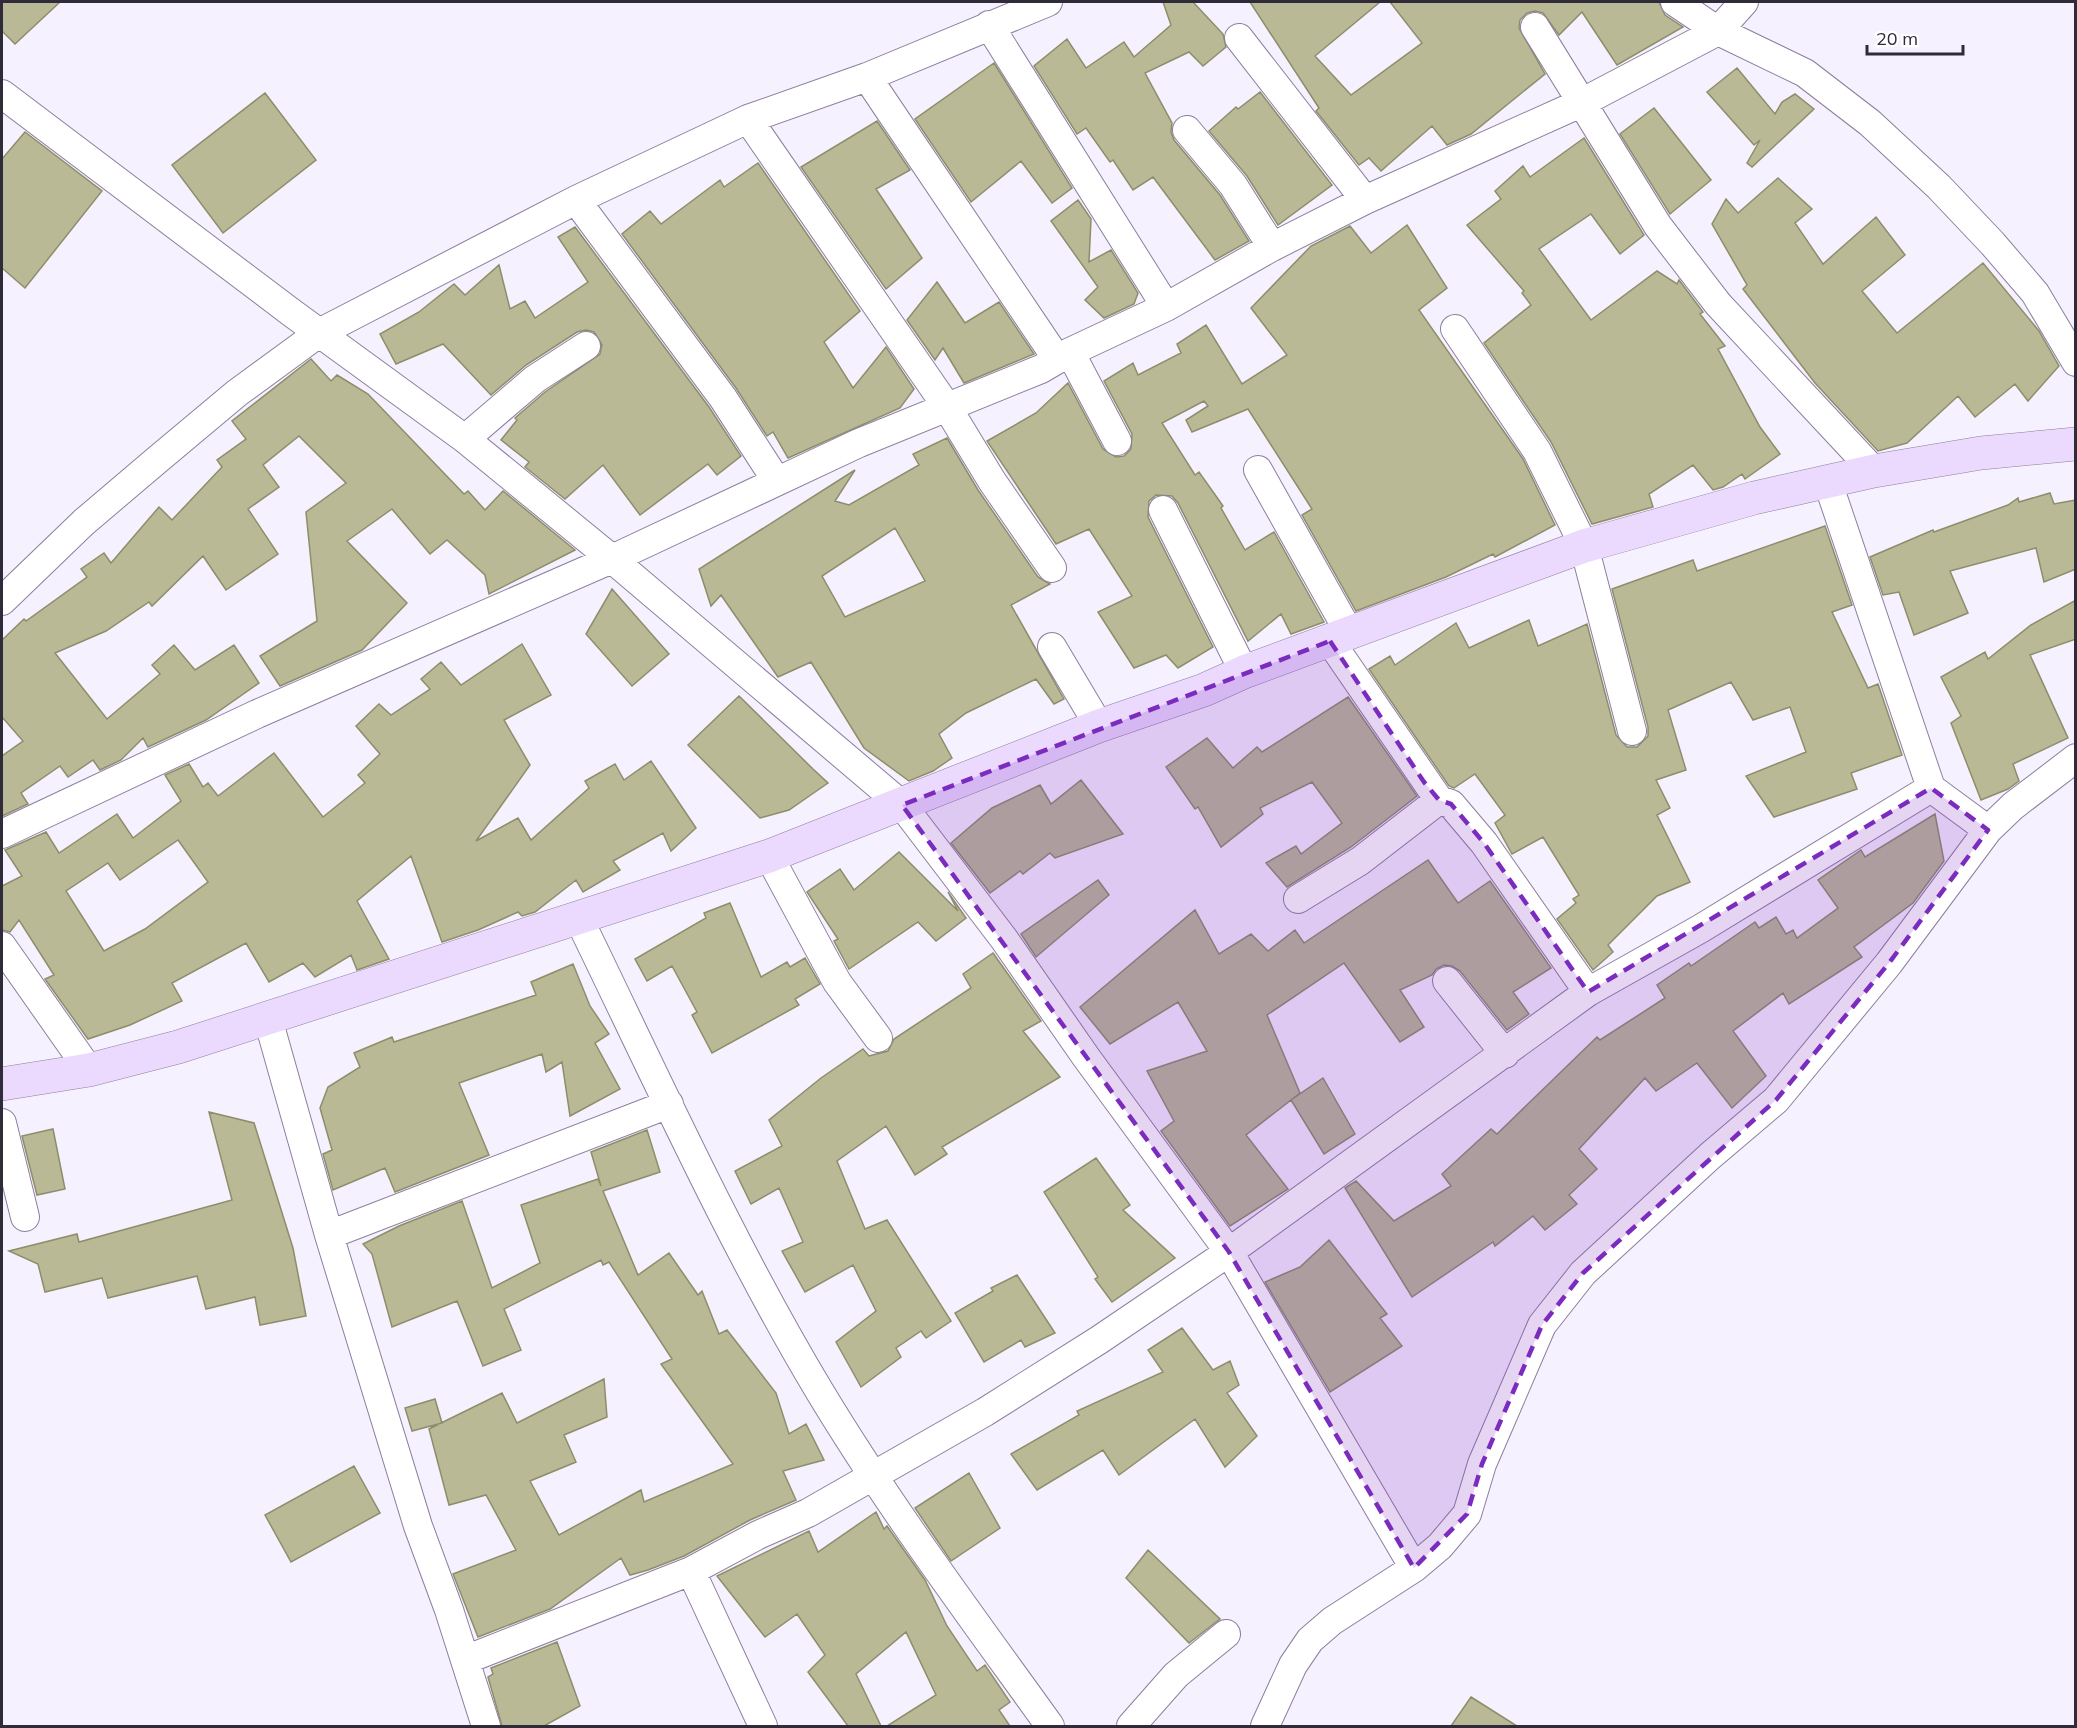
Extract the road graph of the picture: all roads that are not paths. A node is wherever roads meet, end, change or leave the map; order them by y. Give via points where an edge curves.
1 (1048, 2) edge
2 (1675, 2) edge
3 (1744, 2) edge
4 (989, 25) junction
5 (1536, 27) dead end
6 (1718, 31) junction
7 (1239, 38) dead end
8 (867, 77) junction
9 (2, 94) edge
10 (1581, 103) junction
11 (748, 119) junction
12 (1187, 130) dead end
13 (576, 200) junction
14 (1365, 200) junction
15 (1272, 247) junction
16 (1166, 307) junction
17 (1455, 329) dead end
18 (319, 333) junction
19 (586, 346) dead end
20 (1064, 355) junction
21 (2076, 362) edge
22 (947, 407) junction
23 (465, 439) junction
24 (2070, 440) edge
25 (1117, 441) dead end
26 (1258, 470) dead end
27 (1874, 471) junction
28 (776, 480) junction
29 (1827, 480) junction
30 (1163, 510) dead end
31 (1584, 546) junction
32 (612, 559) junction
33 (1052, 568) dead end
34 (2, 601) edge
35 (1340, 638) junction
36 (1052, 647) dead end
37 (1244, 672) junction
38 (1099, 726) junction
39 (1632, 731) dead end
40 (2076, 758) edge
41 (1931, 788) junction
42 (1439, 800) junction
43 (902, 805) junction
44 (1988, 830) junction
45 (2, 834) edge
46 (769, 856) junction
47 (1298, 899) dead end
48 (578, 917) junction
49 (2, 946) edge
50 (1447, 981) dead end
51 (1588, 992) junction
52 (268, 1019) junction
53 (878, 1038) dead end
54 (1505, 1054) junction
55 (89, 1070) junction
56 (2, 1084) edge
57 (669, 1104) junction
58 (2, 1123) edge
59 (25, 1217) dead end
60 (329, 1234) junction
61 (1229, 1252) junction
62 (872, 1476) junction
63 (1414, 1568) junction
64 (691, 1571) junction
65 (1226, 1634) dead end
66 (465, 1660) junction
67 (486, 1726) edge
68 (763, 1726) edge
69 (1050, 1726) edge
70 (1131, 1726) edge
71 (1264, 1726) edge

1 - 4 street
2 - 6 street
3 - 6 street
4 - 8 street
4 - 16 street
5 - 10 street
6 - 10 street
6 - 21 street via 1805,73 1870,123 1939,187 2035,293
7 - 14 street
8 - 11 street
8 - 20 street
9 - 18 street
10 - 14 street
10 - 27 street via 1658,226 1718,304
11 - 13 street
11 - 22 street
12 - 15 street via 1233,185
13 - 18 street
13 - 28 street via 723,398
14 - 15 street
15 - 16 street
16 - 20 street
17 - 31 street via 1538,451
18 - 23 street
18 - 34 street via 237,393 149,467 84,522
19 - 23 street via 535,379
20 - 22 street via 1041,369
20 - 25 street
22 - 28 street
22 - 33 street
23 - 32 street
24 - 27 street
26 - 35 street
27 - 29 street
28 - 32 street
29 - 31 street
29 - 41 street
30 - 37 street
31 - 35 street
31 - 39 street
32 - 43 street
32 - 45 street via 257,714
35 - 37 street
35 - 42 street
36 - 38 street
37 - 38 street
38 - 43 street
40 - 44 street
41 - 44 street
41 - 51 street via 1700,929
42 - 47 street via 1360,861
42 - 51 street via 1451,804 1484,843
43 - 46 street
43 - 61 street via 1004,939
44 - 63 street via 1889,963 1776,1100 1583,1273 1542,1325 1482,1464 1467,1514 1440,1546
46 - 48 street
46 - 53 street via 837,982
48 - 52 street
48 - 57 street
49 - 55 street
50 - 54 street
51 - 54 street
52 - 55 street
52 - 60 street
54 - 61 street
55 - 56 street
57 - 60 street
57 - 62 street via 818,1389
58 - 59 street
60 - 66 street via 418,1526
61 - 62 street via 986,1412
61 - 63 street
62 - 64 street via 808,1513 758,1534
62 - 69 street
63 - 71 street via 1332,1621 1310,1640 1293,1665
64 - 66 street
64 - 68 street
65 - 70 street via 1176,1675
66 - 67 street

